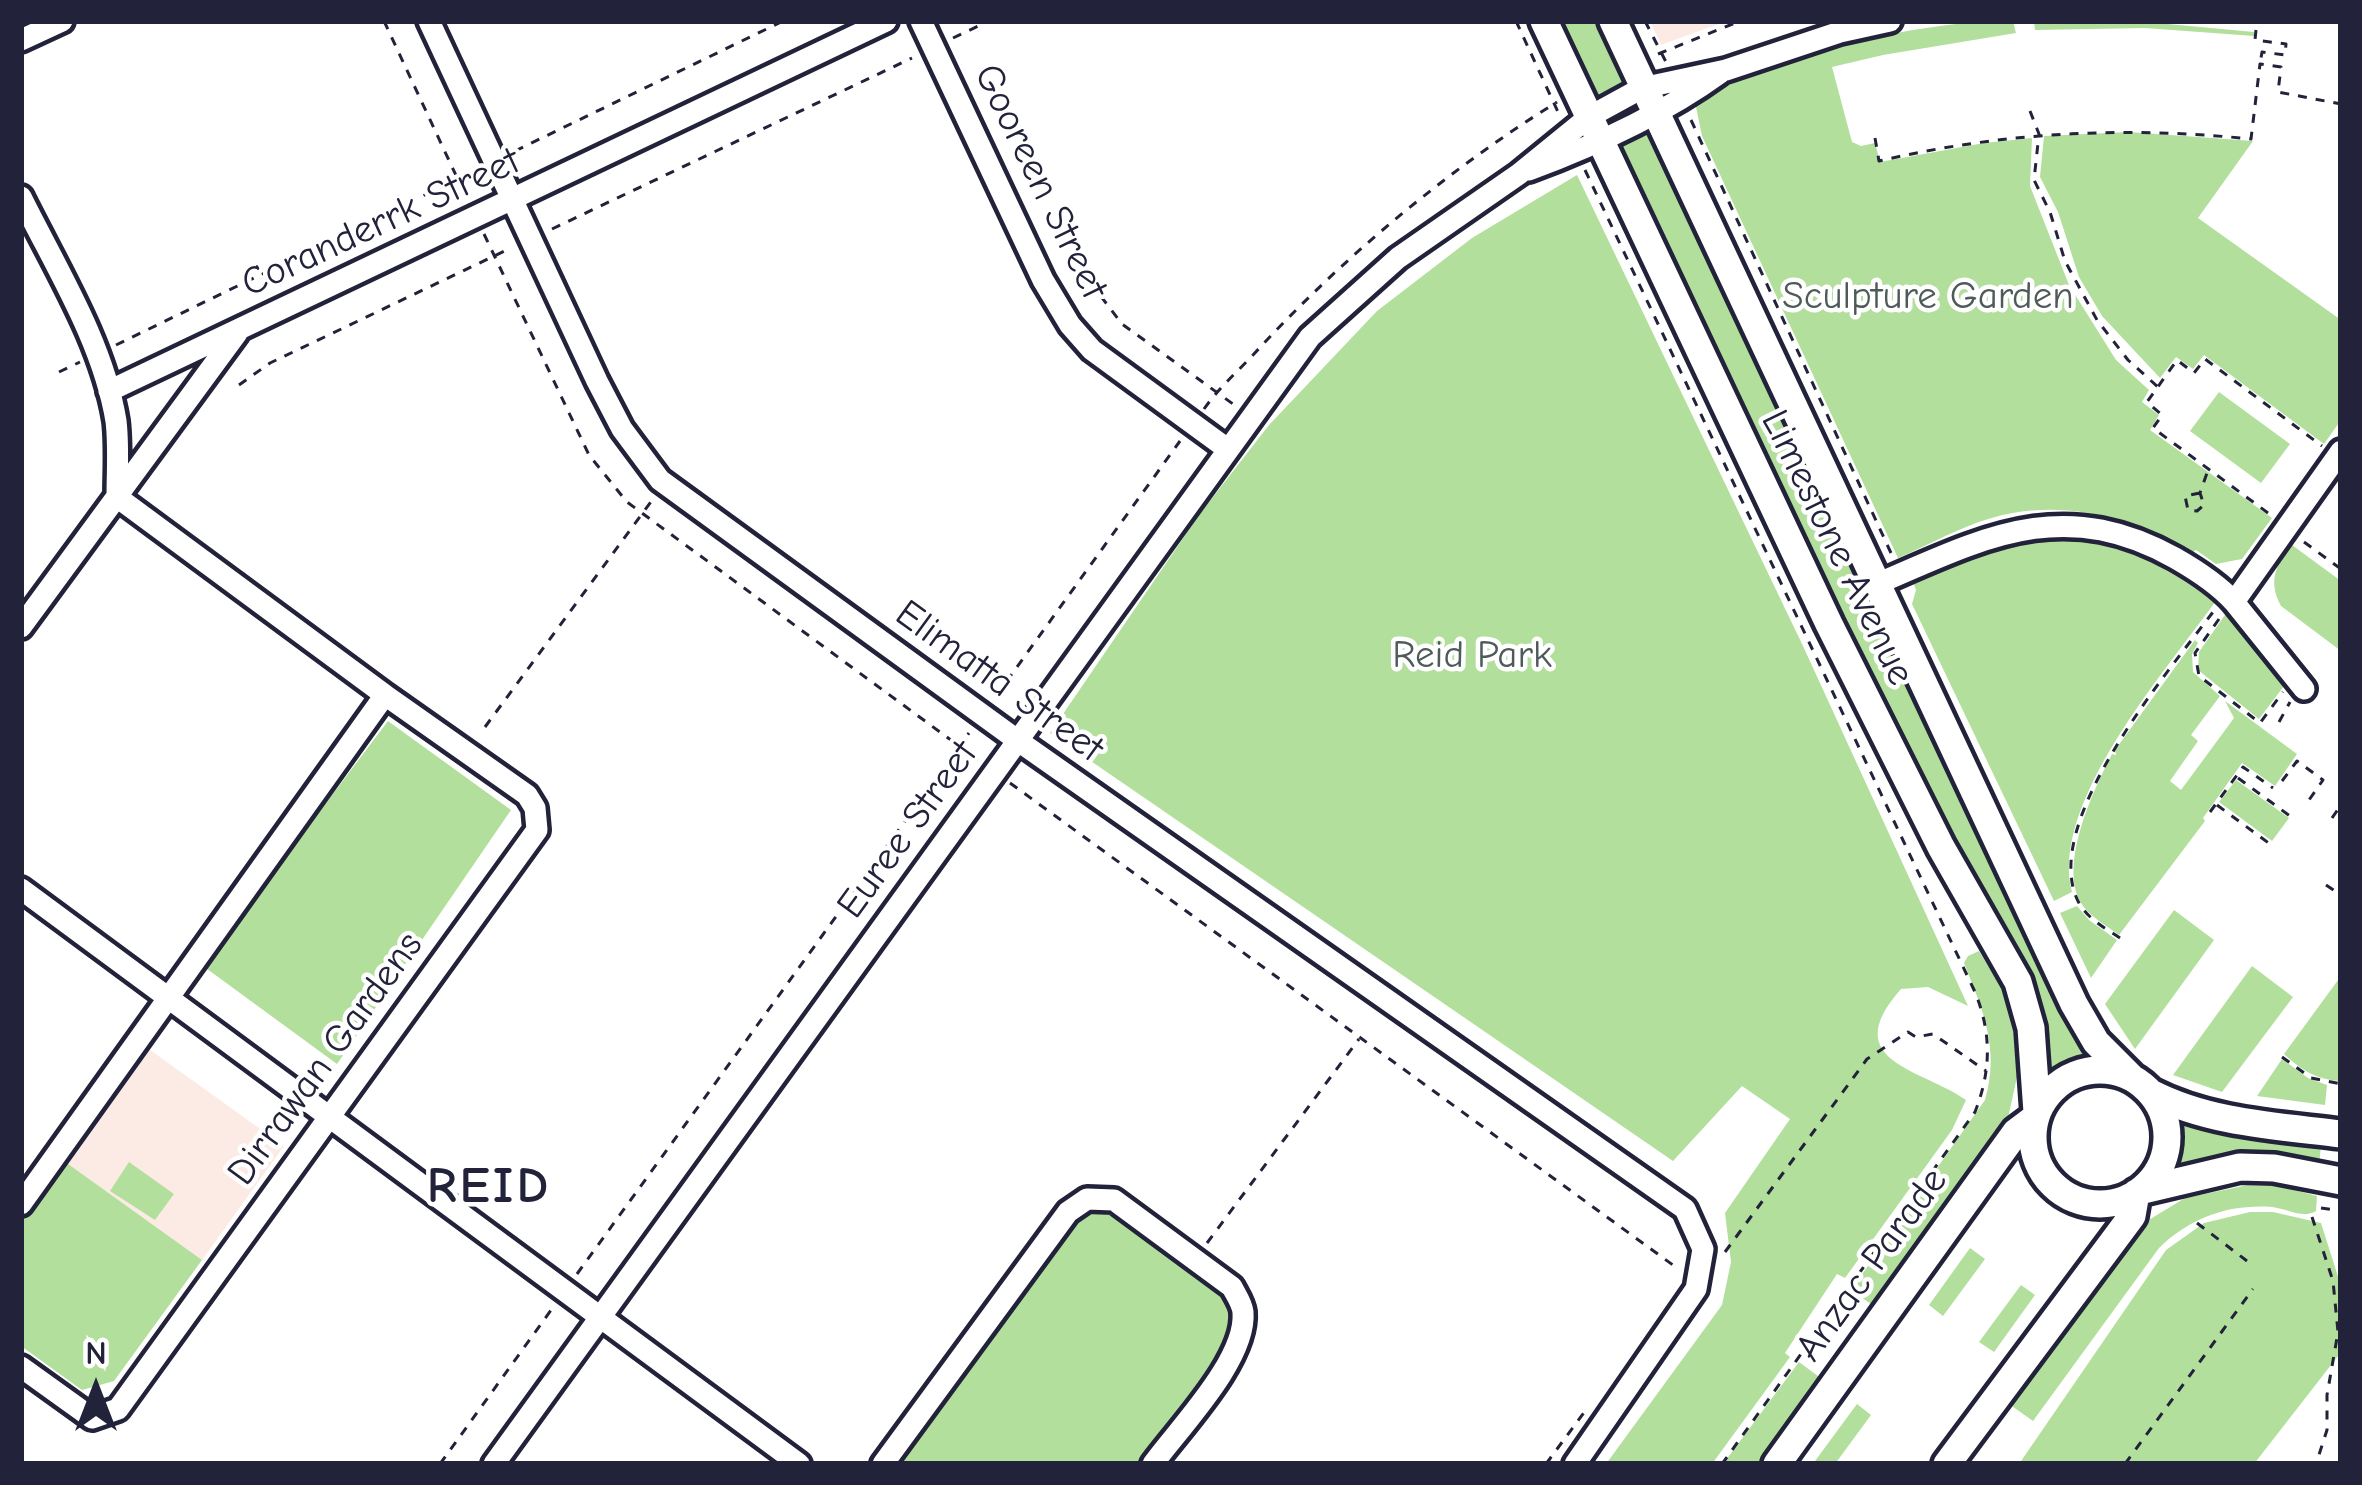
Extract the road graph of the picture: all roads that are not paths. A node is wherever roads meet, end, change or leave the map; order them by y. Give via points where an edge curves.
1 (62, 21) edge
2 (429, 21) edge
3 (886, 21) edge
4 (921, 21) edge
5 (1544, 21) edge
6 (1613, 21) edge
7 (1890, 21) edge
8 (21, 40) edge
9 (1637, 77) junction
10 (1678, 90) junction
11 (1654, 115) junction
12 (1577, 123) junction
13 (21, 197) edge
14 (512, 201) junction
15 (239, 330) junction
16 (110, 391) junction
17 (1226, 448) junction
18 (2340, 452) edge
19 (117, 496) junction
20 (1889, 579) junction
21 (2234, 602) junction
22 (21, 628) edge
23 (2304, 689) dead end
24 (385, 695) junction
25 (1017, 740) junction
26 (21, 889) edge
27 (167, 998) junction
28 (2141, 1085) junction
29 (2037, 1114) junction
30 (328, 1117) junction
31 (2341, 1134) edge
32 (2341, 1181) edge
33 (2138, 1192) junction
34 (21, 1204) edge
35 (600, 1320) junction
36 (21, 1367) edge
37 (494, 1464) edge
38 (799, 1464) edge
39 (883, 1464) edge
40 (1153, 1464) edge
41 (1575, 1464) edge
42 (1777, 1464) edge
43 (1947, 1464) edge

1 - 8 street
2 - 14 street, Elimatta Street
3 - 14 street, Coranderrk Street
4 - 17 street, Gooreen Street via 1070,325 1092,350
5 - 12 main road, Limestone Avenue
6 - 9 main road, Limestone Avenue
7 - 10 street
9 - 10 street, Euree Street
9 - 11 main road, Limestone Avenue
9 - 12 street, Euree Street
10 - 11 street, Euree Street
11 - 12 street, Euree Street
11 - 20 main road, Limestone Avenue
12 - 17 street, Euree Street via 1398,258 1310,337
12 - 29 main road, Limestone Avenue via 1941,847 2018,982 2031,1028
13 - 16 street
14 - 15 street, Coranderrk Street
14 - 25 street, Elimatta Street via 622,429 660,480
15 - 16 street
15 - 19 street, Coranderrk Street
16 - 19 street
17 - 25 street, Euree Street
18 - 21 street
19 - 22 street, Coranderrk Street
19 - 24 street, Dirrawan Gardens
20 - 21 street via 2002,533 2091,526 2158,549
20 - 28 main road, Limestone Avenue via 2085,1025
21 - 23 street
24 - 27 street
24 - 30 street, Dirrawan Gardens via 526,795 537,830
25 - 35 street, Euree Street
25 - 41 street, Elimatta Street via 1685,1209 1702,1249 1696,1289
26 - 27 street
27 - 30 street
27 - 34 street
28 - 29 main road via 2116,1072 2084,1072 2056,1087
28 - 31 main road via 2219,1117
28 - 33 main road via 2164,1117 2167,1145
29 - 33 main road via 2038,1164 2059,1190 2089,1203
29 - 42 main road, Anzac Parade via 2016,1132
30 - 35 street
30 - 36 street, Dirrawan Gardens via 118,1409 92,1418
32 - 33 main road via 2240,1167
33 - 43 main road via 2132,1216
35 - 37 street, Euree Street
35 - 38 street
39 - 40 street via 1068,1212 1087,1198 1114,1200 1232,1287 1243,1308 1233,1356

